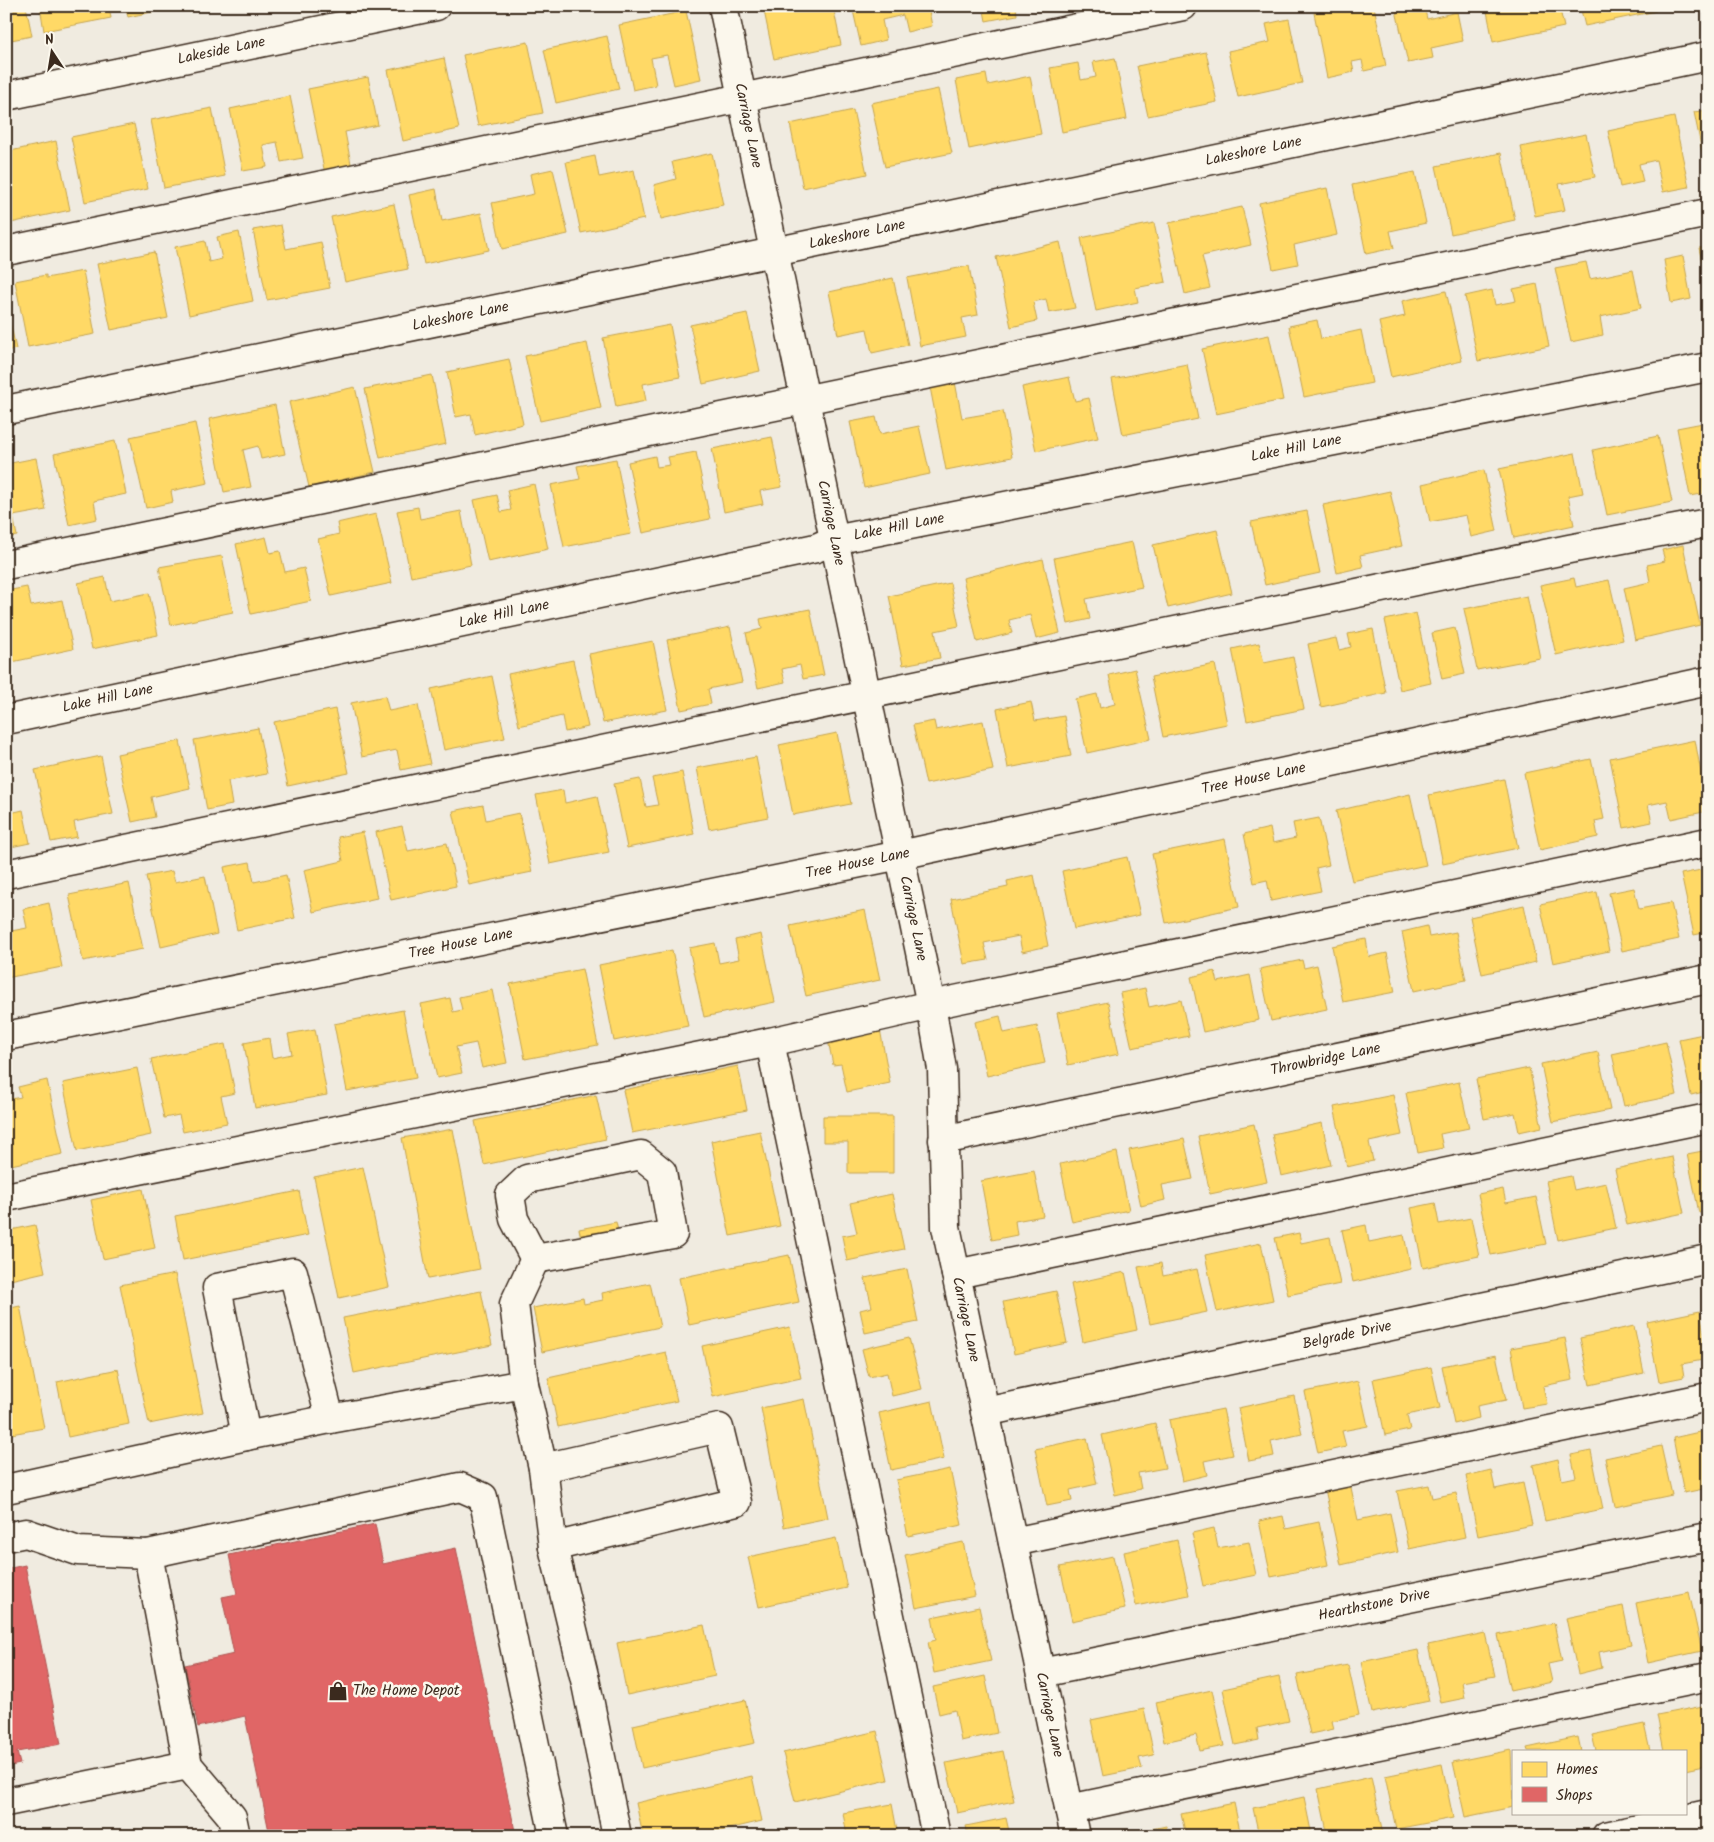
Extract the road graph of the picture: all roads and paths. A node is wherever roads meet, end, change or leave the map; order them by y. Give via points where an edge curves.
1 (436, 6) edge
2 (723, 6) edge
3 (1183, 6) edge
4 (1708, 56) edge
5 (6, 96) edge
6 (742, 99) junction
7 (1708, 213) edge
8 (6, 251) edge
9 (774, 252) junction
10 (1708, 367) edge
11 (805, 398) junction
12 (6, 410) edge
13 (1708, 523) edge
14 (834, 540) junction
15 (6, 565) edge
16 (1708, 681) edge
17 (867, 696) junction
18 (6, 720) edge
19 (1708, 842) edge
20 (900, 855) junction
21 (6, 874) edge
22 (1708, 979) edge
23 (931, 1004) junction
24 (6, 1036) edge
25 (770, 1042) junction
26 (1708, 1118) edge
27 (943, 1140) junction
28 (6, 1197) edge
29 (535, 1259) junction
30 (1708, 1259) edge
31 (956, 1274) junction
32 (524, 1384) junction
33 (1708, 1397) edge
34 (985, 1412) junction
35 (330, 1419) junction
36 (246, 1436) junction
37 (543, 1468) junction
38 (6, 1490) edge
39 (6, 1537) edge
40 (1708, 1537) edge
41 (1013, 1542) junction
42 (553, 1547) junction
43 (148, 1554) junction
44 (1040, 1673) junction
45 (1708, 1677) edge
46 (188, 1765) junction
47 (6, 1802) edge
48 (1069, 1808) junction
49 (1708, 1814) edge
50 (236, 1836) edge
51 (554, 1836) edge
52 (617, 1836) edge
53 (936, 1836) edge
54 (1075, 1836) edge
55 (1606, 1836) edge

1 - 5 street, Lakeside Lane
2 - 6 street, Carriage Lane
3 - 6 street
4 - 9 street, Lakeshore Lane
6 - 8 street
6 - 9 street, Carriage Lane
7 - 11 street
9 - 11 street, Carriage Lane
9 - 12 street, Lakeshore Lane
10 - 14 street, Lake Hill Lane
11 - 14 street, Carriage Lane
11 - 15 street
13 - 17 street via 1569,549
14 - 17 street, Carriage Lane
14 - 18 street, Lake Hill Lane via 816,548
16 - 20 street, Tree House Lane
17 - 20 street, Carriage Lane
17 - 21 street
19 - 23 street
20 - 23 street, Carriage Lane
20 - 24 street, Tree House Lane
22 - 27 street, Throwbridge Lane
23 - 25 street
23 - 27 street, Carriage Lane via 942,1069
25 - 28 street
25 - 53 street
26 - 31 street
27 - 31 street, Carriage Lane via 946,1227
29 - 29 street via 673,1234 662,1172 641,1155 527,1179 510,1195 514,1219
29 - 32 street via 514,1304
30 - 34 street, Belgrade Drive
31 - 34 street, Carriage Lane
32 - 35 street
32 - 37 street
33 - 41 street
34 - 41 street, Carriage Lane
35 - 36 street
35 - 36 street via 293,1272 217,1288
36 - 38 street
37 - 42 street
37 - 42 street via 719,1428 737,1502
39 - 43 street via 26,1533 78,1551
40 - 44 street, Hearthstone Drive
41 - 44 street, Carriage Lane
42 - 52 street via 586,1684
43 - 46 street
43 - 51 street via 460,1487 483,1497
44 - 48 street, Carriage Lane
45 - 48 street
46 - 47 street
46 - 50 street via 232,1817
48 - 54 street, Carriage Lane
49 - 55 street

